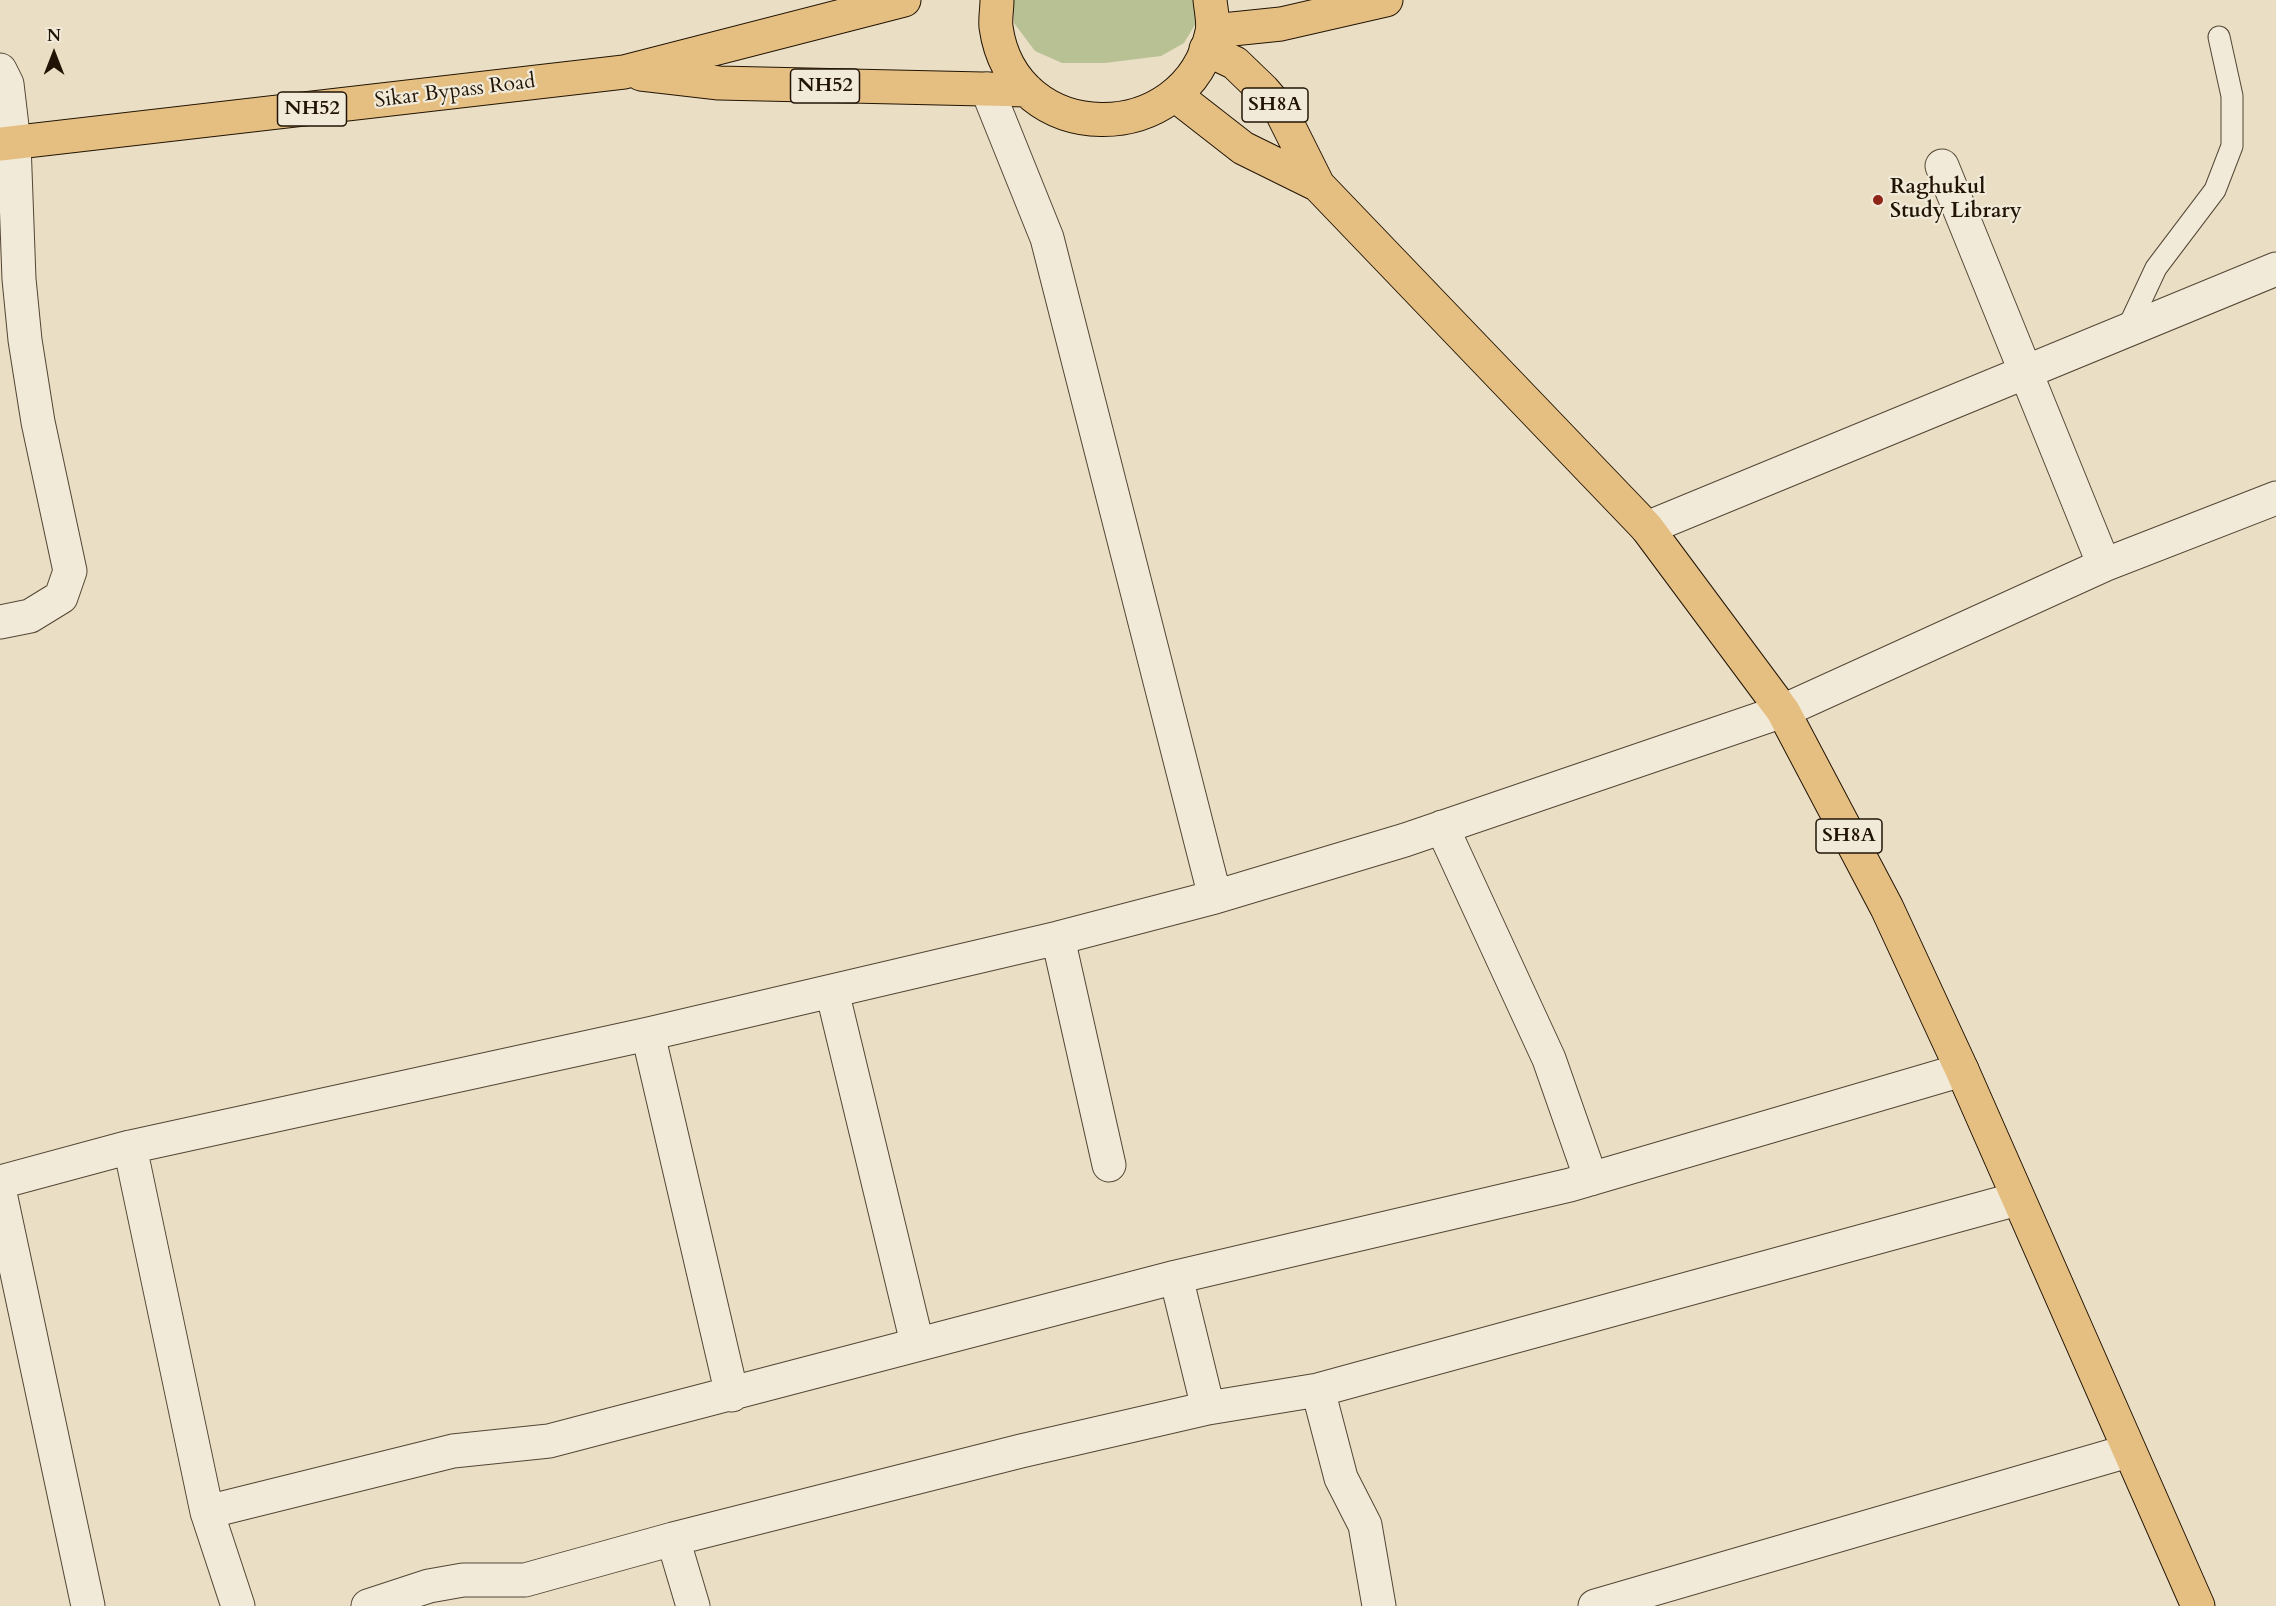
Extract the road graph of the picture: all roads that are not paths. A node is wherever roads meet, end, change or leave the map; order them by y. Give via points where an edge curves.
1 (904, 0) edge
2 (997, 0) edge
3 (1386, 0) edge
4 (1210, 27) edge
5 (2218, 37) dead end
6 (0, 70) edge
7 (624, 72) junction
8 (987, 89) junction
9 (1027, 90) junction
10 (1175, 94) junction
11 (7, 143) edge
12 (1942, 166) dead end
13 (1318, 185) junction
14 (2275, 273) edge
15 (2126, 332) junction
16 (2027, 374) junction
17 (2276, 498) edge
18 (1647, 528) junction
19 (2104, 566) junction
20 (0, 622) edge
21 (1783, 711) junction
22 (1442, 828) junction
23 (1215, 897) junction
24 (1058, 938) junction
25 (832, 991) junction
26 (648, 1034) junction
27 (1962, 1070) junction
28 (130, 1147) junction
29 (1109, 1165) dead end
30 (1591, 1179) junction
31 (0, 1182) edge
32 (0, 1193) edge
33 (2017, 1199) junction
34 (1176, 1277) junction
35 (917, 1343) junction
36 (1318, 1390) junction
37 (732, 1395) junction
38 (1208, 1407) junction
39 (2128, 1451) junction
40 (207, 1512) junction
41 (673, 1539) junction
42 (88, 1606) edge
43 (238, 1606) edge
44 (368, 1606) edge
45 (693, 1606) edge
46 (1379, 1606) edge
47 (1595, 1606) edge
48 (2198, 1606) edge

1 - 7 main road, Sikar Bypass Road / NH52
2 - 9 main road via 996,27 1006,61
3 - 4 main road via 1281,24
4 - 10 main road via 1198,66
4 - 13 main road, SH8A via 1235,63 1281,111
5 - 15 lane via 2232,96 2232,146 2215,190 2156,268
6 - 11 street via 6,84
7 - 8 main road, Sikar Bypass Road / NH52 via 719,83
7 - 11 main road, Sikar Bypass Road / NH52
8 - 9 main road, Sikar Bypass Road / NH52
8 - 23 street via 1047,238
9 - 10 main road via 1053,109 1084,120 1117,121 1148,112
10 - 13 main road, SH8A via 1244,148
11 - 20 street via 25,340 70,571 61,597 30,616
12 - 16 street
13 - 18 main road, SH8A
14 - 15 street
15 - 16 street
16 - 18 street
16 - 19 street
17 - 19 street
18 - 21 main road, SH8A
19 - 21 street
21 - 22 street
21 - 27 main road, SH8A via 1887,908
22 - 23 street
22 - 30 street via 1549,1059
23 - 24 street
24 - 25 street
24 - 29 street
25 - 26 street
25 - 35 street
26 - 28 street
26 - 37 street
27 - 30 street
27 - 33 main road, SH8A
28 - 31 street
28 - 40 street
30 - 34 street
32 - 42 street
33 - 36 street
33 - 39 main road, SH8A
34 - 35 street
34 - 38 street
35 - 37 street
36 - 38 street
36 - 46 street via 1341,1478 1365,1525
37 - 40 street via 549,1441 453,1451
38 - 41 street
39 - 47 street
39 - 48 main road, SH8A
40 - 43 street
41 - 44 street via 525,1580 464,1580 429,1586
41 - 45 street

